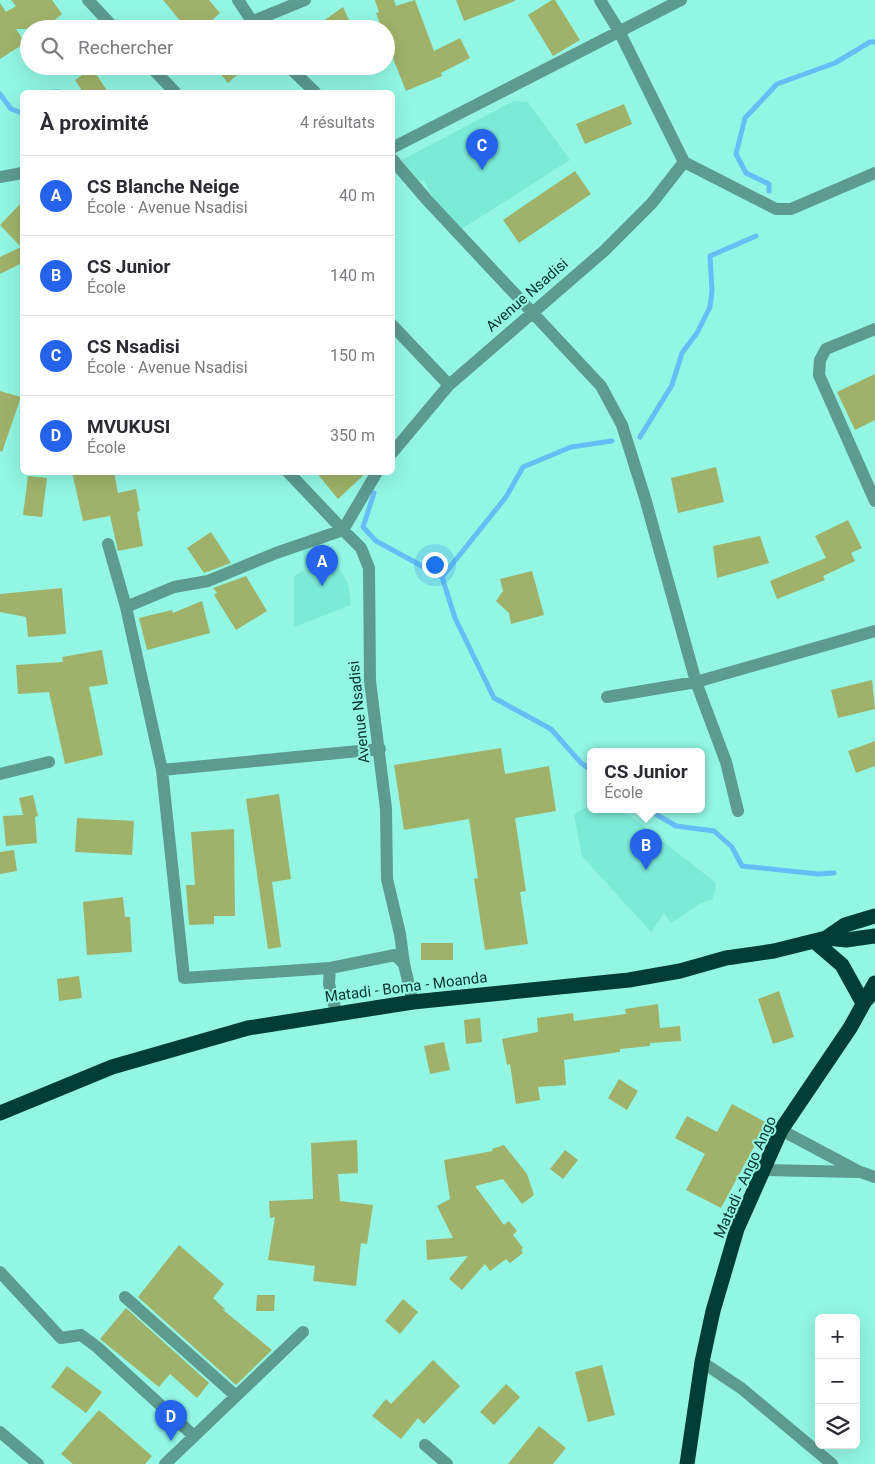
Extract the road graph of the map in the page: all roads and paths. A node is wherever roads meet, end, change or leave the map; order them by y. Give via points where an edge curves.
1 (88, 0) edge
2 (238, 0) edge
3 (305, 0) edge
4 (600, 0) edge
5 (681, 0) edge
6 (107, 20) edge
7 (250, 20) edge
8 (266, 20) edge
9 (619, 31) junction
10 (159, 75) edge
11 (297, 75) edge
12 (173, 90) edge
13 (313, 90) edge
14 (395, 146) edge
15 (684, 162) junction
16 (395, 163) edge
17 (20, 173) edge
18 (875, 173) edge
19 (0, 177) edge
20 (532, 311) junction
21 (395, 328) edge
22 (875, 329) edge
23 (449, 385) junction
24 (395, 450) edge
25 (291, 475) edge
26 (375, 475) edge
27 (874, 493) edge
28 (343, 530) junction
29 (108, 544) dead end
30 (126, 607) junction
31 (875, 631) edge
32 (696, 682) junction
33 (607, 697) dead end
34 (380, 749) junction
35 (49, 762) dead end
36 (162, 770) junction
37 (0, 774) edge
38 (738, 811) dead end
39 (875, 916) edge
40 (875, 936) edge
41 (820, 940) junction
42 (404, 964) junction
43 (330, 968) junction
44 (875, 983) edge
45 (875, 992) edge
46 (413, 1002) junction
47 (864, 1003) junction
48 (336, 1012) junction
49 (0, 1113) edge
50 (781, 1130) junction
51 (763, 1170) junction
52 (860, 1172) junction
53 (875, 1177) edge
54 (0, 1272) edge
55 (125, 1297) dead end
56 (303, 1332) dead end
57 (702, 1362) junction
58 (236, 1396) junction
59 (0, 1432) edge
60 (194, 1436) junction
61 (425, 1445) dead end
62 (33, 1463) edge
63 (165, 1464) edge
64 (447, 1464) edge
65 (687, 1464) edge
66 (832, 1464) edge

1 - 6 street
2 - 7 street
3 - 8 street
4 - 9 street
5 - 9 street
9 - 14 street
9 - 15 street
10 - 12 street
11 - 13 street
15 - 18 street via 776,209 791,209
15 - 20 street, Avenue Nsadisi via 652,203 604,251
16 - 20 street
17 - 19 street
20 - 23 street, Avenue Nsadisi
20 - 32 street via 601,386 622,425
21 - 23 street
22 - 27 street via 826,349 820,360 819,375
23 - 24 street, Avenue Nsadisi
25 - 28 street, Avenue Nsadisi
26 - 28 street
28 - 30 street via 276,552 208,581 174,587
28 - 34 street, Avenue Nsadisi via 361,548 369,568 370,681
29 - 30 street
30 - 36 street
31 - 32 street
32 - 33 street
32 - 38 street via 726,762
34 - 36 street
34 - 42 street, Avenue Nsadisi via 386,809 387,879
35 - 37 street
36 - 43 street via 184,978
39 - 41 highway, Matadi - Boma - Moanda via 845,925
40 - 41 highway, Matadi - Boma - Moanda
41 - 46 highway, Matadi - Boma - Moanda via 726,958 680,972 629,980
41 - 47 highway via 842,965
42 - 43 street via 395,956
42 - 46 street, Avenue Nsadisi
43 - 48 street via 329,984
44 - 47 highway, Matadi - Ango Ango
45 - 47 highway
46 - 48 highway, Matadi - Boma - Moanda
47 - 50 highway, Matadi - Ango Ango
48 - 49 highway, Matadi - Boma - Moanda via 248,1028 112,1067
50 - 51 highway, Matadi - Ango Ango
50 - 52 street
51 - 52 street
51 - 57 highway, Matadi - Ango Ango via 738,1229 713,1311
52 - 53 street
54 - 60 street via 61,1338 81,1335 98,1347
55 - 58 street
56 - 58 street
57 - 65 highway, Matadi - Ango Ango
57 - 66 street via 741,1388
58 - 60 street
59 - 62 street
60 - 63 street
61 - 64 street

